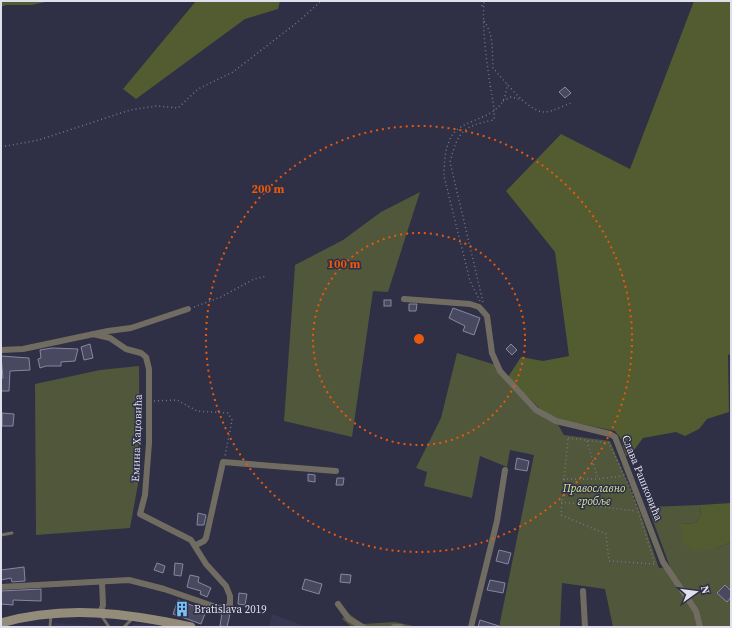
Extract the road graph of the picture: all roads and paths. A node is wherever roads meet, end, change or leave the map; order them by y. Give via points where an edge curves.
1 (321, 1) edge
2 (483, 1) edge
3 (483, 19) junction
4 (507, 84) junction
5 (523, 100) junction
6 (503, 101) junction
7 (571, 103) dead end
8 (495, 109) junction
9 (1, 146) edge
10 (266, 276) dead end
11 (404, 299) dead end
12 (484, 303) dead end
13 (188, 309) joint
14 (487, 316) junction
15 (93, 334) junction
16 (1, 350) edge
17 (149, 401) junction
18 (588, 440) junction
19 (223, 462) junction
20 (505, 470) dead end
21 (336, 471) dead end
22 (625, 476) junction
23 (563, 479) junction
24 (598, 479) junction
25 (561, 502) junction
26 (644, 512) junction
27 (12, 533) dead end
28 (1, 535) edge
29 (196, 545) junction
30 (102, 582) junction
31 (1, 587) edge
32 (583, 591) dead end
33 (338, 604) dead end
34 (52, 613) junction
35 (100, 614) junction
36 (134, 617) junction
37 (1, 623) edge
38 (17, 623) edge
39 (50, 627) edge
40 (109, 627) edge
41 (124, 627) edge
42 (191, 627) edge
43 (362, 627) edge
44 (394, 627) edge
45 (401, 627) edge
46 (472, 627) edge
47 (585, 627) edge
48 (700, 627) edge

1 - 9 path via 233,72 198,89 178,108 157,106 130,110 39,140
2 - 3 path
3 - 4 path via 492,35 493,68
3 - 8 path
4 - 5 path
4 - 6 path via 507,94
5 - 6 path via 515,97
5 - 7 path via 539,111 546,112
6 - 8 path
8 - 12 path via 494,120 464,129 455,144 450,162
8 - 14 path via 486,117 454,133 449,140 444,166 470,281
10 - 13 path
11 - 14 street via 470,304 479,307
13 - 15 street, Емина Хаџовића via 131,328
14 - 26 street, Слава Рашковића via 492,353 500,371 536,410 556,421 615,437
15 - 16 street, Емина Хаџовића
15 - 17 street, Емина Хаџовића via 110,338 126,349 145,355 149,370
17 - 19 path via 177,400 197,410 228,413 232,420
17 - 29 street, Емина Хаџовића via 149,444 145,494 140,514 179,533
18 - 22 path via 609,443
18 - 23 path via 568,438
18 - 24 path
19 - 21 street
19 - 29 street via 206,538 204,542
20 - 46 street via 497,521
22 - 24 path
22 - 25 path via 655,564 609,561 606,534 561,515
23 - 24 path
23 - 25 path
25 - 26 path
26 - 48 street, Слава Рашковића via 663,562 696,611
27 - 28 lane
29 - 30 street, Емина Хаџовића via 206,564 226,586 229,607 219,608 135,581
30 - 31 street
30 - 35 street via 103,605
32 - 47 street
33 - 43 street via 349,619
34 - 35 main road
34 - 38 main road
34 - 39 lane
35 - 36 main road
35 - 40 lane
36 - 41 lane
36 - 42 main road
37 - 38 main road
44 - 45 street

